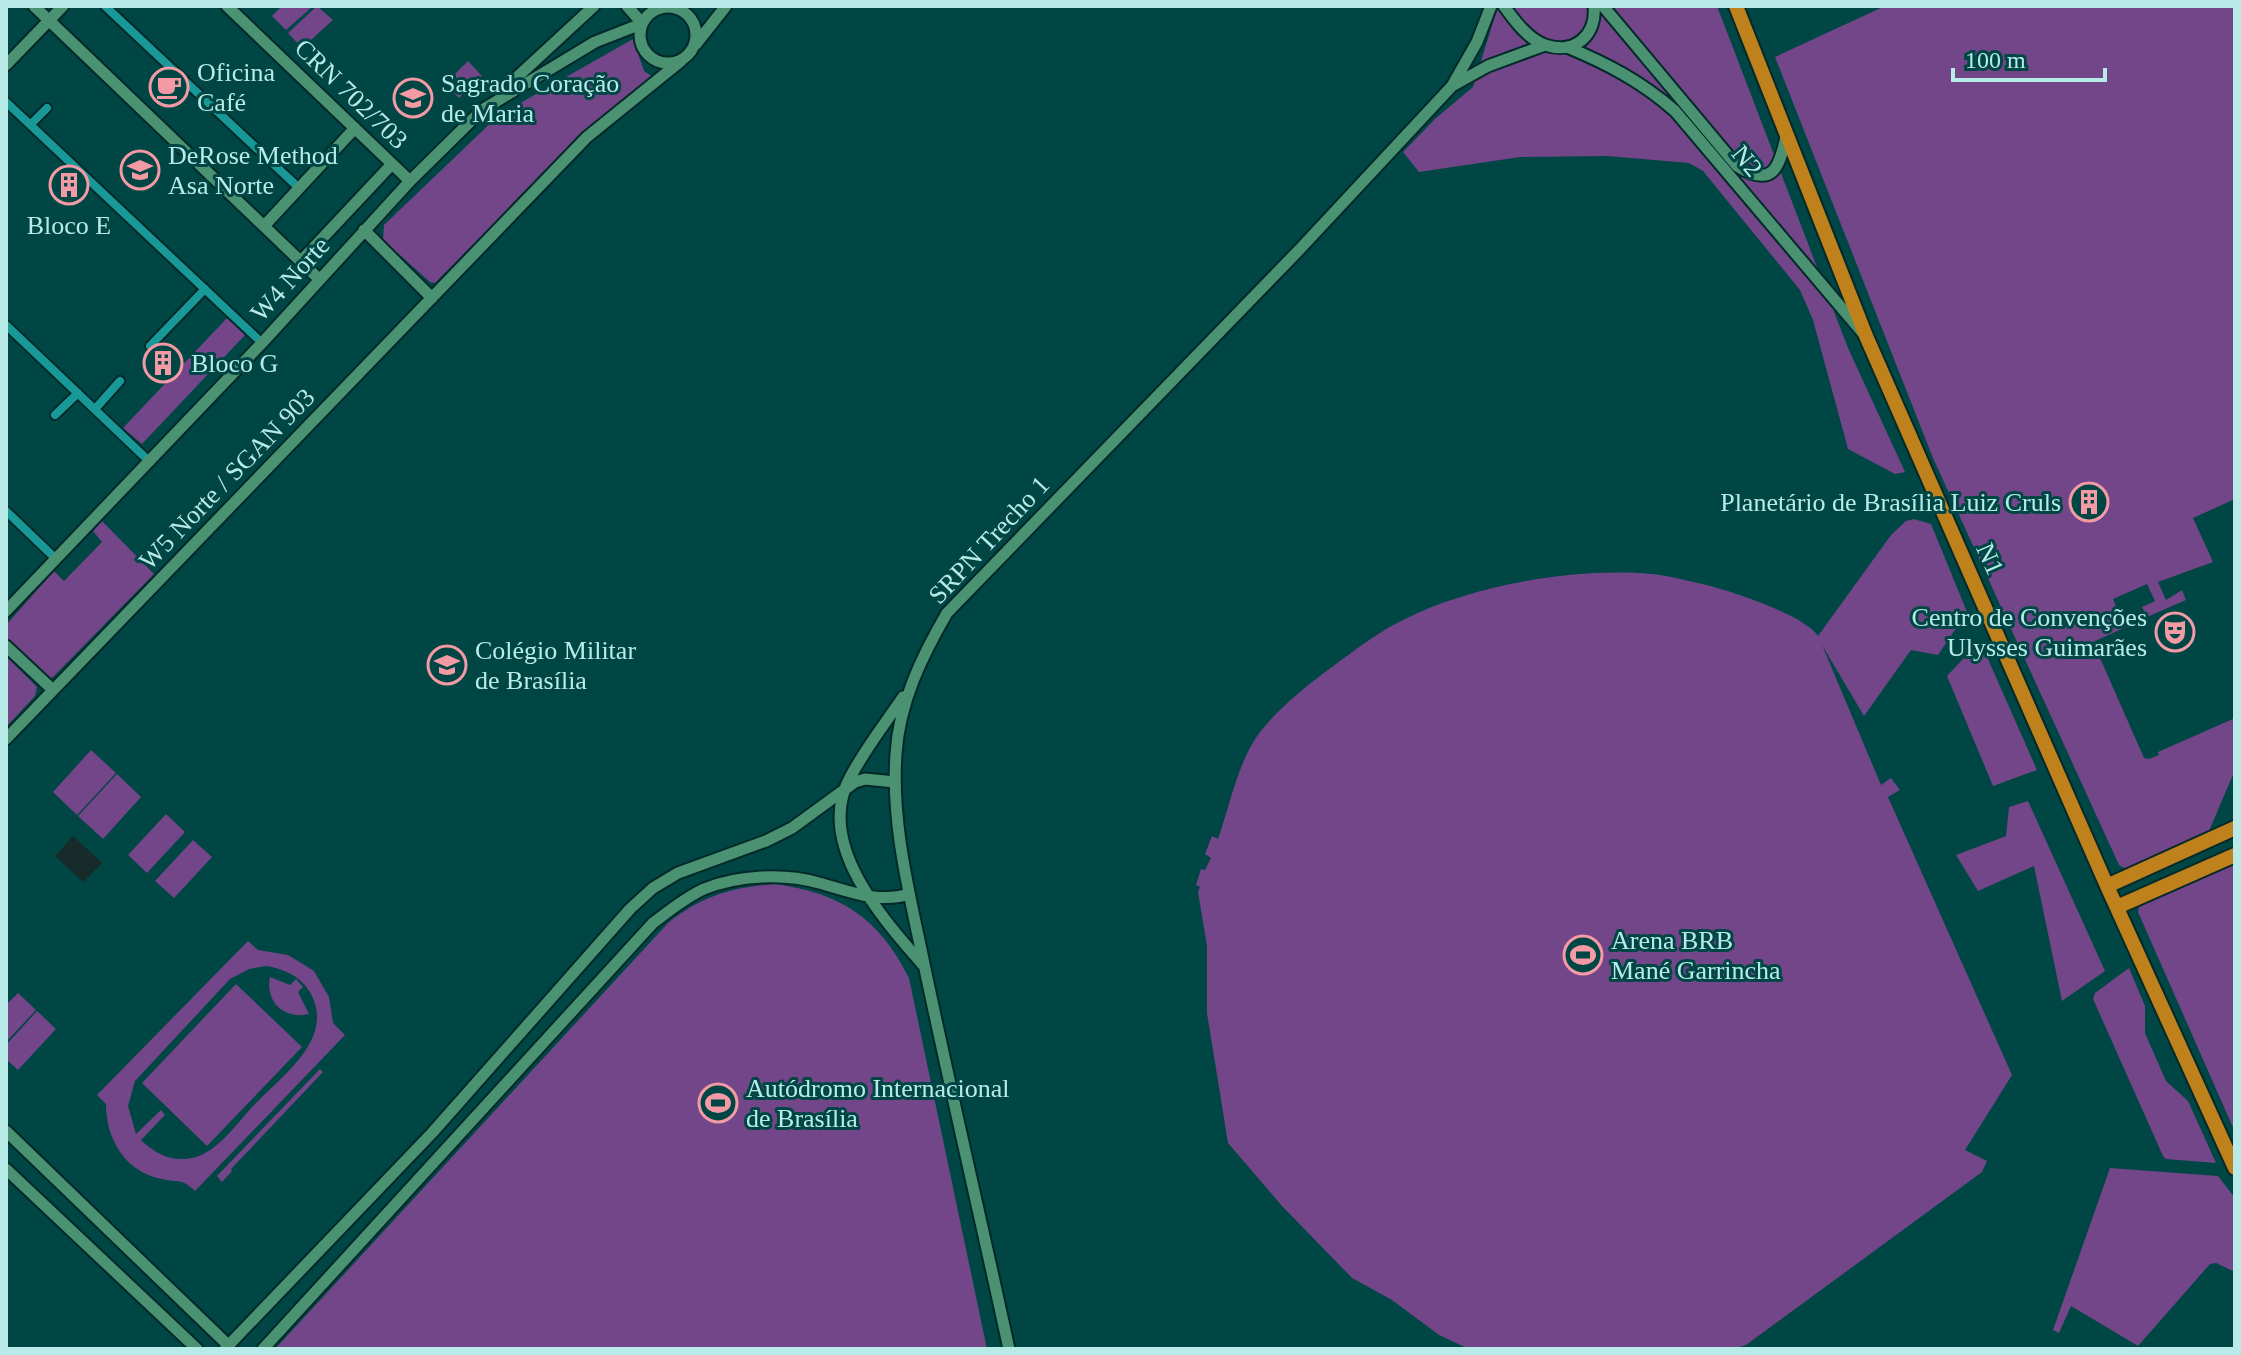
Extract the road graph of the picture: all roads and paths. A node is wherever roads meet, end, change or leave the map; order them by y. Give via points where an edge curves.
1 (34, 6) edge
2 (63, 6) edge
3 (105, 6) edge
4 (227, 6) edge
5 (594, 6) edge
6 (627, 6) edge
7 (726, 6) edge
8 (1491, 6) edge
9 (1504, 6) edge
10 (1594, 6) edge
11 (1603, 6) edge
12 (1736, 6) edge
13 (662, 7) edge
14 (49, 21) junction
15 (642, 23) junction
16 (1545, 45) junction
17 (693, 47) junction
18 (1567, 47) junction
19 (681, 61) junction
20 (6, 65) edge
21 (1452, 86) junction
22 (6, 102) edge
23 (47, 108) dead end
24 (482, 110) junction
25 (31, 124) junction
26 (355, 128) junction
27 (1786, 137) junction
28 (392, 164) junction
29 (410, 181) junction
30 (299, 188) junction
31 (265, 225) junction
32 (364, 230) junction
33 (301, 261) junction
34 (319, 279) junction
35 (205, 289) junction
36 (432, 298) junction
37 (6, 325) edge
38 (1866, 336) junction
39 (262, 343) junction
40 (150, 346) dead end
41 (120, 381) dead end
42 (78, 393) junction
43 (95, 409) junction
44 (55, 415) dead end
45 (150, 462) junction
46 (6, 511) edge
47 (55, 558) junction
48 (6, 611) edge
49 (6, 646) edge
50 (910, 687) junction
51 (53, 690) junction
52 (6, 739) edge
53 (861, 762) junction
54 (895, 782) junction
55 (846, 787) junction
56 (824, 803) junction
57 (2235, 828) edge
58 (2235, 855) edge
59 (2173, 856) junction
60 (2182, 878) junction
61 (2107, 886) junction
62 (842, 890) junction
63 (909, 894) junction
64 (869, 897) junction
65 (2117, 907) junction
66 (885, 917) junction
67 (925, 967) junction
68 (6, 1131) edge
69 (432, 1133) junction
70 (2235, 1168) edge
71 (6, 1169) edge
72 (427, 1171) junction
73 (389, 1175) junction
74 (401, 1197) junction
75 (227, 1347) edge
76 (197, 1349) edge
77 (263, 1349) edge
78 (1009, 1349) edge

1 - 14 main road
2 - 14 main road
3 - 30 street
4 - 26 main road, CRN 702/703
5 - 24 main road
6 - 15 main road
7 - 17 main road
8 - 21 main road, SRPN Trecho 1
9 - 16 main road via 1517,24
10 - 18 main road via 1591,32
11 - 27 main road, N2 via 1737,166 1764,177 1775,171
12 - 27 highway, N1
13 - 15 main road
13 - 17 main road via 679,9 692,21
14 - 20 main road
14 - 31 main road
15 - 19 main road via 639,36 649,57 660,63
15 - 24 main road, W4 Norte via 595,42
16 - 18 main road, N2
16 - 21 main road, SRPN Trecho 1
17 - 19 main road
18 - 38 main road, N2 via 1628,75 1675,111
19 - 36 main road, W5 Norte / SGAN 903 via 587,137
21 - 50 main road, SRPN Trecho 1 via 947,613
22 - 25 street
23 - 25 street
24 - 29 main road, W4 Norte
25 - 35 street
26 - 28 main road, CRN 702/703
26 - 30 main road
27 - 38 highway, N1
28 - 29 main road, CRN 702/703
28 - 33 main road
29 - 32 main road, W4 Norte
30 - 31 main road
31 - 33 main road
32 - 34 main road, W4 Norte
32 - 36 main road
33 - 34 main road
34 - 39 main road, W4 Norte
35 - 39 street
35 - 40 street
36 - 51 main road, W5 Norte / SGAN 903
37 - 42 street
38 - 61 highway, N1
39 - 45 main road, W4 Norte
41 - 43 street
42 - 43 street
42 - 44 street
43 - 45 street
45 - 47 main road, W4 Norte
46 - 47 street
47 - 48 main road, W4 Norte
49 - 51 main road
50 - 53 main road
50 - 54 main road, SRPN Trecho 1 via 901,716
51 - 52 main road, W5 Norte / SGAN 903
53 - 55 main road
53 - 56 main road
54 - 55 main road via 865,779
54 - 63 main road, SRPN Trecho 1
55 - 56 main road
55 - 64 main road via 841,813 845,850
56 - 69 main road via 792,828 653,888
57 - 59 highway
58 - 60 highway
59 - 60 highway
59 - 61 highway
60 - 65 highway
61 - 65 highway, N1
62 - 64 main road
62 - 66 main road
62 - 72 main road via 780,878 735,880 704,889 676,906 653,923
63 - 64 main road
63 - 67 main road, SRPN Trecho 1
64 - 66 main road
65 - 70 highway, N1
66 - 67 main road
67 - 78 main road, SRPN Trecho 1
68 - 75 main road
69 - 72 main road via 410,1159 412,1166
69 - 73 main road
71 - 76 main road
72 - 74 main road
73 - 74 main road via 403,1182
73 - 75 main road
74 - 77 main road

